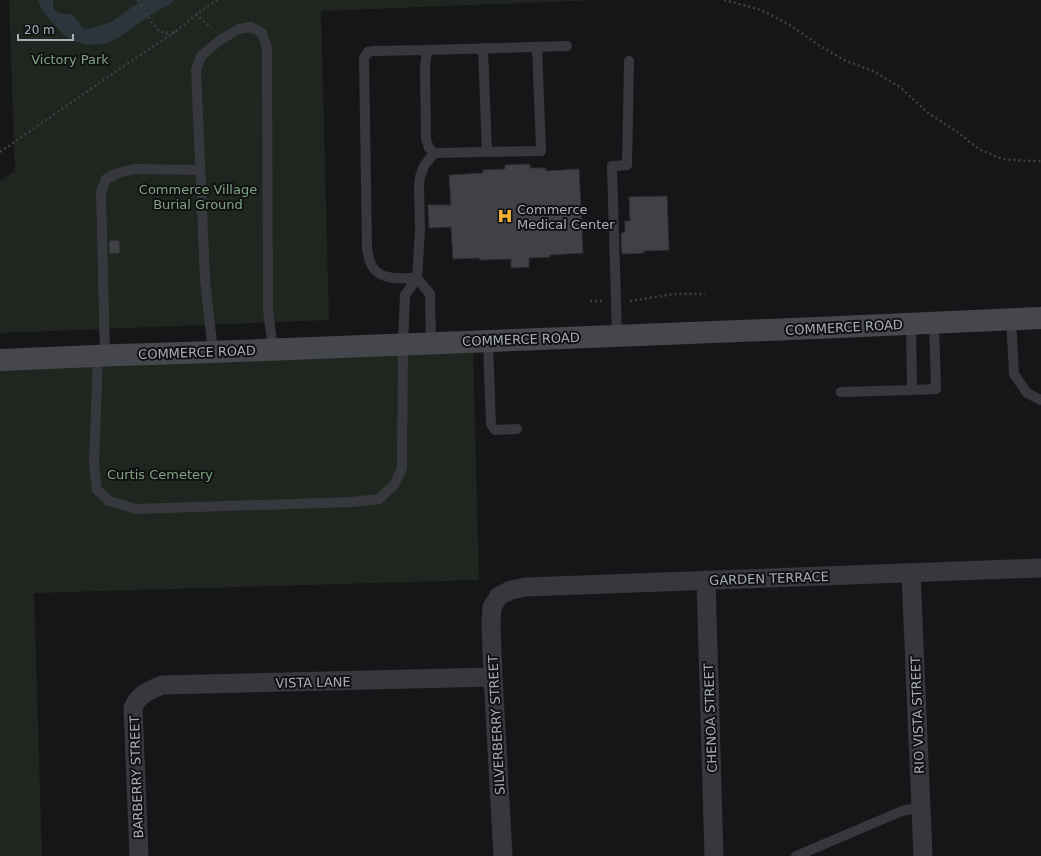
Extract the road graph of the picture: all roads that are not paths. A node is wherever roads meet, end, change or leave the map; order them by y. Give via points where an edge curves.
1 (567, 46) dead end
2 (536, 47) junction
3 (483, 48) junction
4 (427, 50) junction
5 (629, 61) dead end
6 (487, 152) junction
7 (434, 153) junction
8 (200, 170) junction
9 (417, 278) junction
10 (1041, 318) edge
11 (1011, 319) junction
12 (934, 323) junction
13 (911, 324) junction
14 (617, 336) junction
15 (488, 341) junction
16 (431, 343) junction
17 (403, 344) junction
18 (273, 349) junction
19 (213, 352) junction
20 (101, 355) junction
21 (0, 360) edge
22 (912, 390) junction
23 (841, 392) dead end
24 (1041, 400) edge
25 (517, 429) dead end
26 (1041, 568) edge
27 (911, 573) junction
28 (706, 580) junction
29 (499, 596) joint
30 (493, 677) junction
31 (137, 700) joint
32 (920, 807) junction
33 (139, 856) edge
34 (503, 856) edge
35 (714, 856) edge
36 (796, 856) edge
37 (923, 856) edge

1 - 2 lane
2 - 3 lane
2 - 6 lane via 542,151
3 - 4 lane
3 - 6 lane
4 - 7 lane via 426,139
4 - 9 lane via 373,50 364,58 369,258 379,274 390,278
5 - 14 lane via 627,165 612,166
6 - 7 lane
7 - 9 lane via 424,166 420,177
8 - 18 lane via 196,69 202,55 220,40 251,27 262,32 266,48 268,310
8 - 19 lane via 205,280
8 - 20 lane via 135,169 118,173 106,180 102,192
9 - 16 lane via 430,294
9 - 17 lane via 405,295
10 - 11 main road, COMMERCE ROAD
11 - 12 main road, COMMERCE ROAD
11 - 24 lane via 1014,374 1027,393
12 - 13 main road, COMMERCE ROAD
12 - 22 lane via 936,389
13 - 14 main road, COMMERCE ROAD
13 - 22 lane
14 - 15 main road, COMMERCE ROAD
15 - 16 main road, COMMERCE ROAD
15 - 25 lane via 491,424 494,430
16 - 17 main road, COMMERCE ROAD
17 - 18 main road, COMMERCE ROAD
17 - 20 lane via 402,468 394,485 379,499 344,502 136,508 109,501 97,490 94,463
18 - 19 main road, COMMERCE ROAD
19 - 20 main road, COMMERCE ROAD
20 - 21 main road, COMMERCE ROAD
22 - 23 lane
26 - 27 street, GARDEN TERRACE
27 - 28 street, GARDEN TERRACE
27 - 32 street, RIO VISTA STREET
28 - 29 street, GARDEN TERRACE via 526,587
28 - 35 street, CHENOA STREET
29 - 30 street, SILVERBERRY STREET via 492,607
30 - 31 street, VISTA LANE via 162,685 148,691
30 - 34 street, SILVERBERRY STREET
31 - 33 street, BARBERRY STREET via 133,708 133,719
32 - 36 lane via 902,811
32 - 37 street, RIO VISTA STREET

